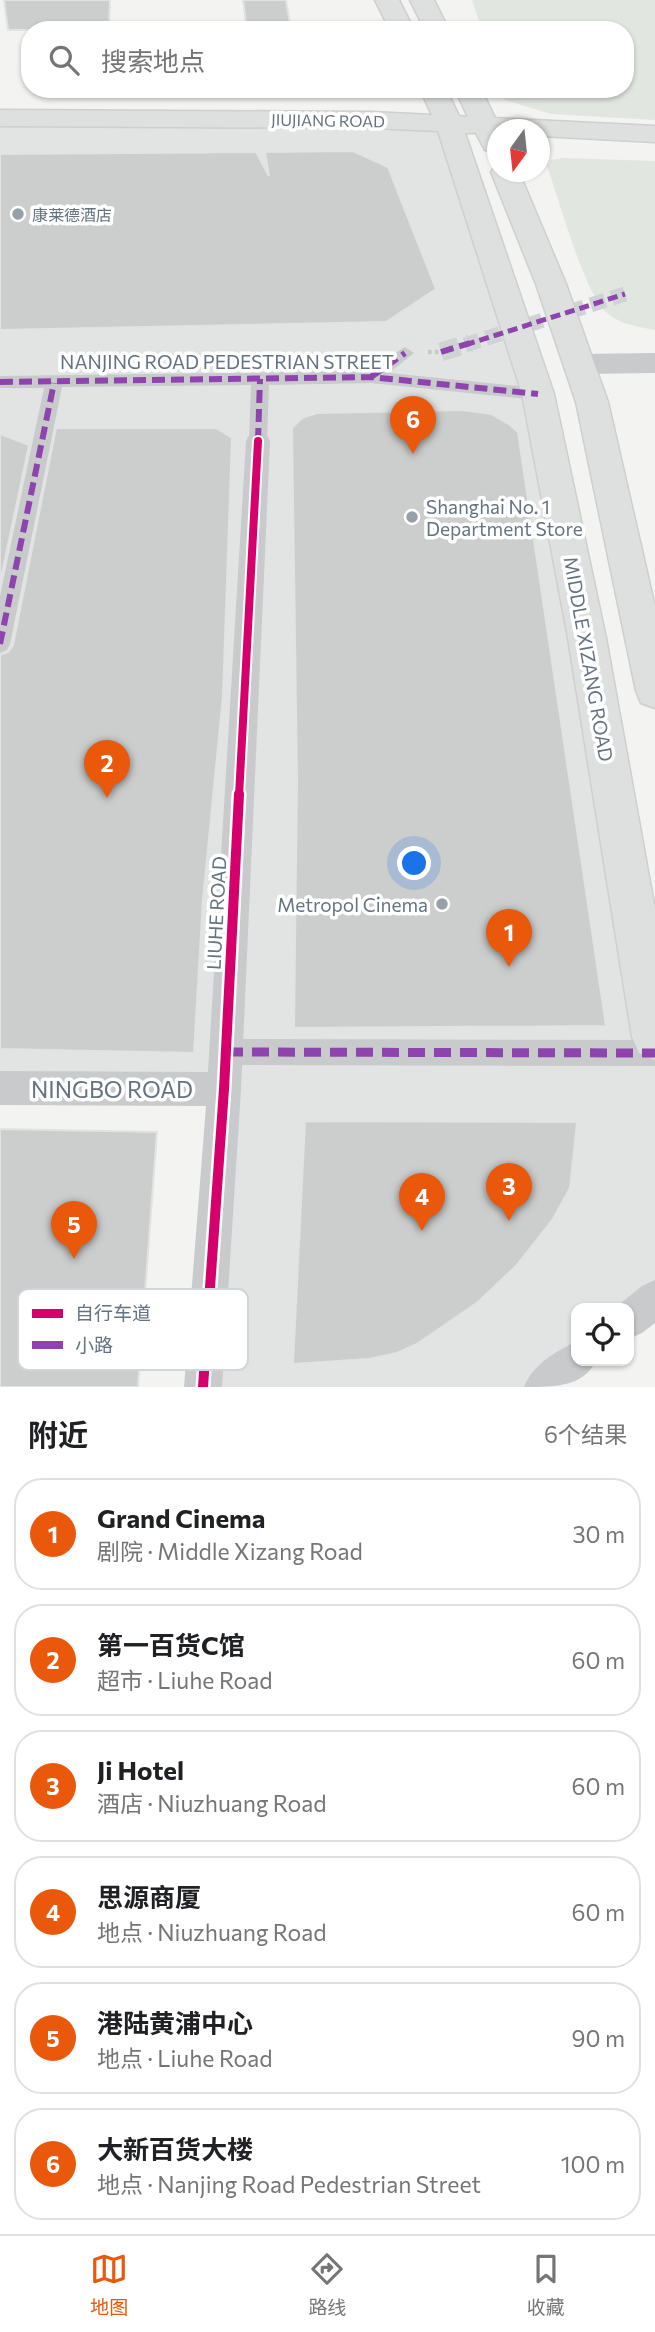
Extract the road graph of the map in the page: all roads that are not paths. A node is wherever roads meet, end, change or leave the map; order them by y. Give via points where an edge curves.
1 (387, 0) edge
2 (422, 0) edge
3 (398, 21) edge
4 (432, 21) edge
5 (438, 98) edge
6 (472, 98) edge
7 (0, 118) edge
8 (450, 123) junction
9 (486, 125) junction
10 (655, 134) edge
11 (509, 182) edge
12 (405, 353) dead end
13 (655, 363) edge
14 (579, 364) junction
15 (371, 377) junction
16 (260, 379) junction
17 (0, 382) edge
18 (54, 383) junction
19 (538, 394) junction
20 (258, 441) joint
21 (0, 644) edge
22 (655, 691) edge
23 (655, 1037) edge
24 (226, 1052) junction
25 (655, 1053) edge
26 (0, 1088) edge
27 (224, 1089) junction
28 (210, 1289) edge
29 (655, 1299) edge
30 (634, 1316) edge
31 (571, 1366) edge
32 (543, 1387) edge

1 - 3 main road
2 - 4 main road
5 - 8 main road, MIDDLE XIZANG ROAD
6 - 9 main road
7 - 8 main road, JIUJIANG ROAD
8 - 9 main road, JIUJIANG ROAD
8 - 19 main road, MIDDLE XIZANG ROAD
9 - 10 main road, JIUJIANG ROAD
11 - 14 main road
12 - 15 street
13 - 14 street
14 - 22 main road via 592,402
15 - 16 street, NANJING ROAD PEDESTRIAN STREET
15 - 19 street, NANJING ROAD PEDESTRIAN STREET
16 - 18 street, NANJING ROAD PEDESTRIAN STREET
16 - 20 street
17 - 18 street, NANJING ROAD PEDESTRIAN STREET
18 - 21 street
19 - 23 main road, MIDDLE XIZANG ROAD via 587,638
20 - 24 street, LIUHE ROAD
24 - 25 street
24 - 27 street, LIUHE ROAD
26 - 27 street, NINGBO ROAD
27 - 28 street, LIUHE ROAD
29 - 30 street
31 - 32 street

